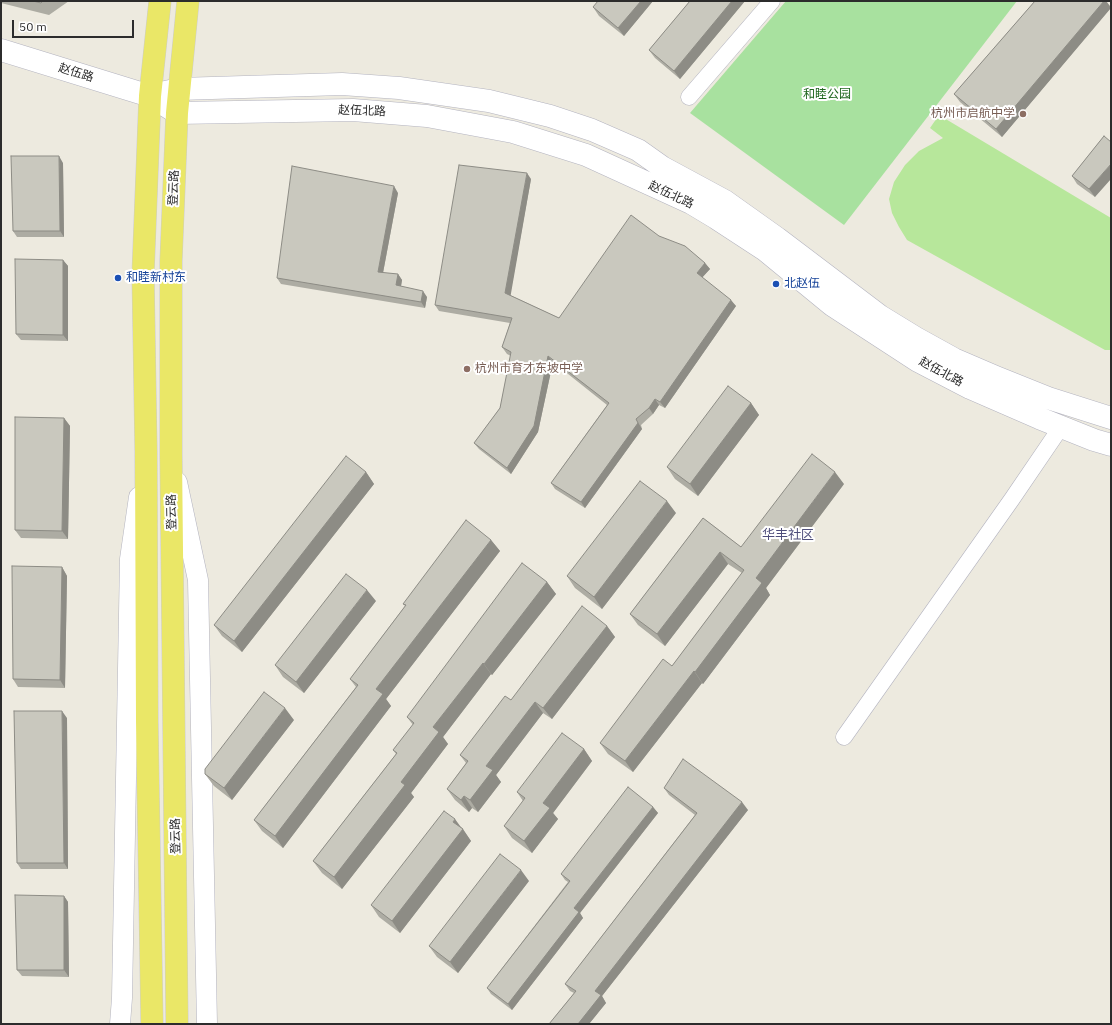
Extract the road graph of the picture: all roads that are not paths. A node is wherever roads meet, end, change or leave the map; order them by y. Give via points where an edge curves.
1 (160, 1) edge
2 (188, 1) edge
3 (772, 1) edge
4 (1, 50) edge
5 (178, 89) junction
6 (150, 96) junction
7 (689, 97) dead end
8 (177, 113) junction
9 (1111, 418) edge
10 (1061, 427) junction
11 (1111, 445) edge
12 (146, 452) junction
13 (171, 455) junction
14 (844, 738) dead end
15 (120, 1024) edge
16 (152, 1024) edge
17 (178, 1024) edge
18 (207, 1024) edge

1 - 6 main road
2 - 5 main road, 登云路
3 - 7 street
4 - 6 main road, 赵伍路
5 - 6 main road
5 - 8 main road, 登云路
5 - 9 main road, 赵伍北路 via 342,84 399,88 489,101 550,116 592,130 638,150 662,167 725,201 880,316 916,338 954,359 996,377 1048,398
6 - 8 main road, 赵伍路
6 - 12 main road via 144,274
8 - 10 main road, 赵伍北路 via 353,110 426,116 512,132 586,155 716,218 765,250 832,305 918,361 970,388
8 - 13 main road, 登云路 via 171,261
10 - 11 main road, 赵伍北路
10 - 14 street
12 - 15 street via 130,559 123,990
12 - 16 main road
13 - 17 main road, 登云路
13 - 18 street via 198,580

